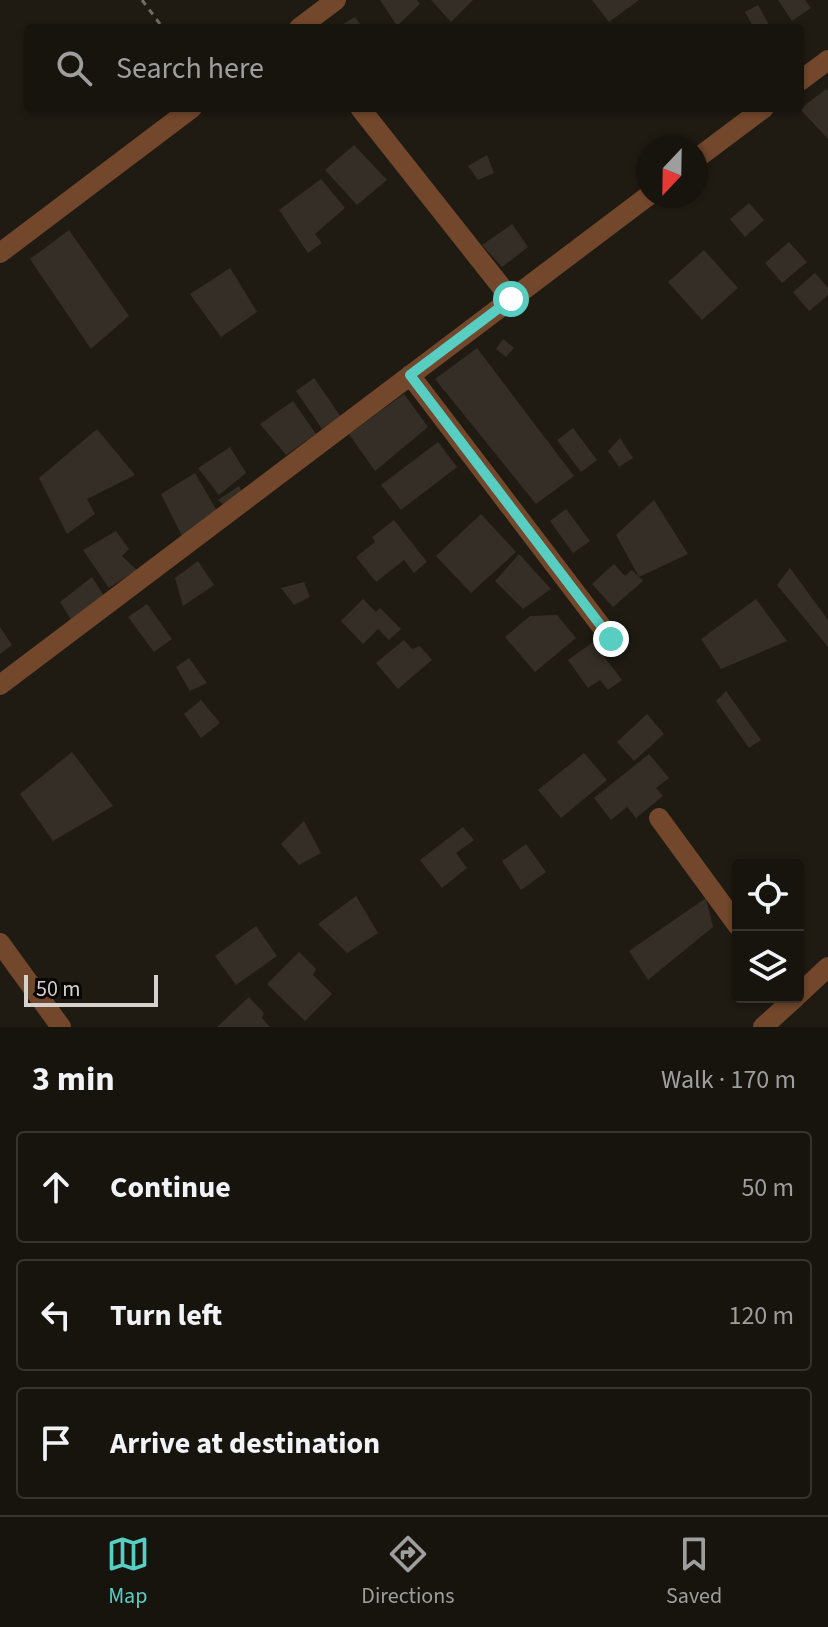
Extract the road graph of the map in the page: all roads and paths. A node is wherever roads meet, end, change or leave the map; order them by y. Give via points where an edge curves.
1 (142, 0) edge
2 (336, 0) edge
3 (160, 24) edge
4 (304, 24) edge
5 (828, 60) edge
6 (804, 78) edge
7 (187, 112) edge
8 (363, 112) edge
9 (759, 112) edge
10 (708, 150) edge
11 (636, 205) edge
12 (0, 253) edge
13 (511, 299) junction
14 (410, 375) junction
15 (611, 639) dead end
16 (0, 685) edge
17 (659, 818) dead end
18 (732, 918) edge
19 (0, 943) edge
20 (828, 967) edge
21 (804, 988) edge
22 (788, 1003) edge
23 (61, 1027) edge
24 (763, 1027) edge

1 - 3 path
2 - 4 street
5 - 6 street
7 - 12 street
8 - 13 street
9 - 10 street
11 - 13 street
13 - 14 street
14 - 15 street
14 - 16 street
17 - 18 street
19 - 23 street
20 - 21 street
22 - 24 street

